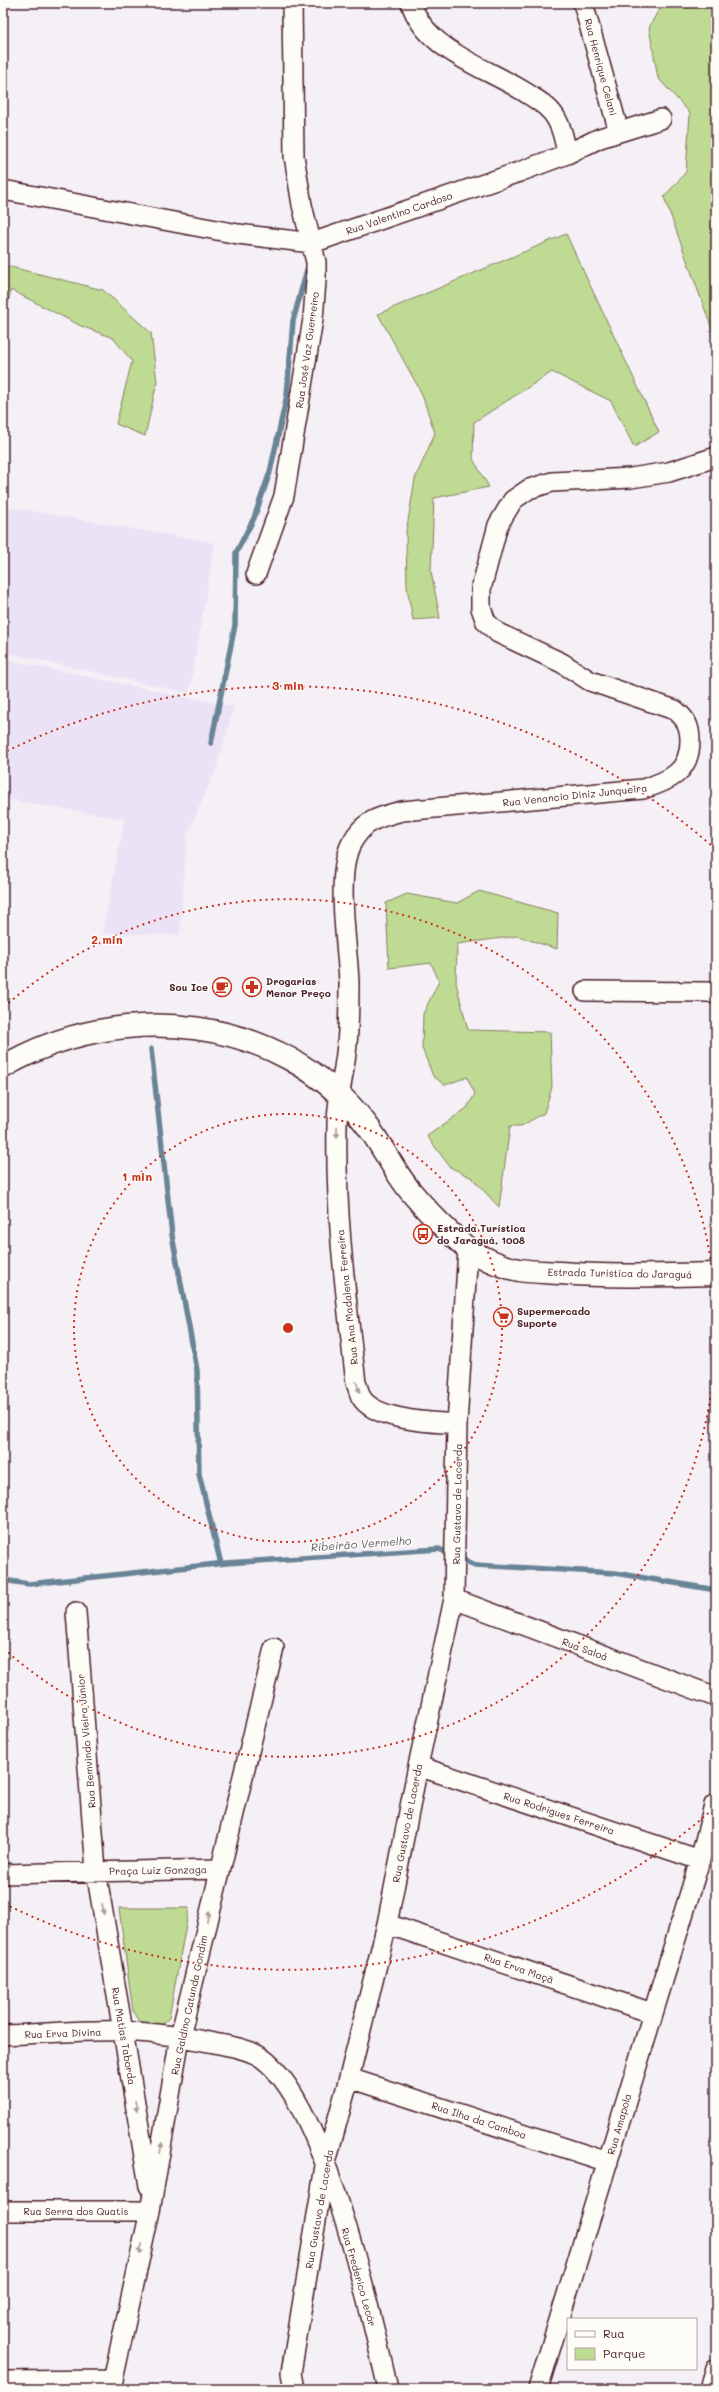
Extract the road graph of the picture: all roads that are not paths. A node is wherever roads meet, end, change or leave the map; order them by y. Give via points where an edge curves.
1 (292, 3) edge
2 (411, 3) edge
3 (583, 3) edge
4 (661, 118) dead end
5 (619, 132) junction
6 (567, 154) junction
7 (3, 190) edge
8 (312, 243) junction
9 (716, 457) edge
10 (256, 574) dead end
11 (585, 991) dead end
12 (714, 992) edge
13 (3, 1066) edge
14 (340, 1093) junction
15 (468, 1249) junction
16 (716, 1274) edge
17 (457, 1424) junction
18 (455, 1592) junction
19 (76, 1612) dead end
20 (274, 1648) dead end
21 (716, 1697) edge
22 (418, 1766) junction
23 (714, 1805) dead end
24 (700, 1860) junction
25 (219, 1869) junction
26 (96, 1871) junction
27 (3, 1874) edge
28 (387, 1924) junction
29 (652, 2013) junction
30 (123, 2031) junction
31 (3, 2035) edge
32 (180, 2036) junction
33 (349, 2078) junction
34 (608, 2162) junction
35 (325, 2166) junction
36 (151, 2206) junction
37 (3, 2211) edge
38 (716, 2369) edge
39 (5, 2384) edge
40 (112, 2384) edge
41 (291, 2384) edge
42 (388, 2389) edge
43 (538, 2389) edge
44 (710, 2389) edge

1 - 8 street, Rua José Vaz Guerreiro via 294,156 302,205
2 - 6 street via 415,18 444,47 516,86 543,104 556,118 565,136
3 - 5 street, Rua Henrique Celani
4 - 5 street, Rua Valentino Cardoso
5 - 6 street, Rua Valentino Cardoso
6 - 8 street, Rua Valentino Cardoso
7 - 8 street, Rua Valentino Cardoso via 238,234
8 - 10 street, Rua José Vaz Guerreiro via 316,281 312,319 285,488
9 - 14 street, Rua Venancio Diniz Junqueira via 669,472 631,478 552,482 529,489 513,500 498,524 480,590 481,608 486,622 498,633 562,663 590,681 675,710 686,719 690,732 690,755 680,771 663,783 643,789 402,810 376,817 360,829 350,845 345,870 344,914 349,982 347,1044
11 - 12 street
13 - 14 main road, Estrada Turística do Jaraguá via 32,1052 82,1034 128,1026 187,1026 247,1039 285,1055
14 - 15 main road, Estrada Turística do Jaraguá via 367,1125 411,1192
14 -> 17 street, Rua Ana Madalena Ferreira via 336,1184 356,1383 362,1398 370,1406 389,1415
15 - 16 main road, Estrada Turística do Jaraguá via 495,1263 519,1270 579,1274
15 - 17 street, Rua Gustavo de Lacerda
17 - 18 street, Rua Gustavo de Lacerda
18 - 21 street, Rua Saloá
18 - 22 street, Rua Gustavo de Lacerda
19 - 26 street, Rua Bemvindo Vieira Júnior
20 - 25 street, Rua Galdino Catunda Gondim
22 - 24 street, Rua Rodrigues Ferreira
22 - 28 street, Rua Gustavo de Lacerda
23 - 24 street, Rua Amapola
24 - 29 street, Rua Amapola
25 - 26 street, Praça Luiz Gonzaga
32 -> 25 street, Rua Galdino Catunda Gondim
26 - 27 street, Praça Luiz Gonzaga
26 -> 30 street, Rua Matias Taborda
28 - 29 street, Rua Erva Maçã
28 - 33 street, Rua Gustavo de Lacerda
29 - 34 street, Rua Amapola
30 - 31 street, Rua Erva Divina
30 - 32 street, Rua Erva Divina
30 -> 36 street, Rua Matias Taborda
32 - 35 street, Rua Frederico Lecór via 233,2047 262,2057 289,2089 308,2124
36 -> 32 street, Rua Galdino Catunda Gondim
33 - 34 street, Rua Ilha da Camboa
33 - 35 street, Rua Gustavo de Lacerda
34 - 43 street, Rua Amapola
35 - 41 street, Rua Gustavo de Lacerda
35 - 42 street, Rua Frederico Lecór via 357,2262
36 - 37 street, Rua Serra dos Quatis
36 -> 40 street, Rua Galdino Catunda Gondim
38 - 44 street
39 - 40 street

